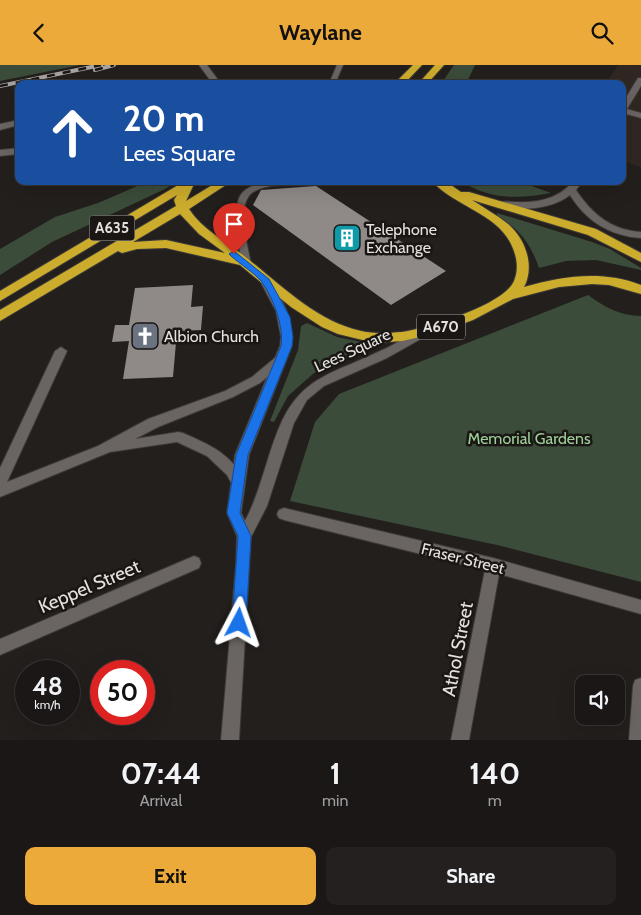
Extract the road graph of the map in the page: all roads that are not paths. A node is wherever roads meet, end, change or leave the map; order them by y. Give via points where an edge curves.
1 (203, 65) edge
2 (340, 65) edge
3 (418, 65) edge
4 (441, 65) edge
5 (214, 80) edge
6 (334, 80) edge
7 (402, 80) edge
8 (426, 80) edge
9 (433, 80) edge
10 (641, 80) edge
11 (626, 106) edge
12 (626, 112) edge
13 (641, 116) edge
14 (15, 123) edge
15 (0, 127) edge
16 (15, 151) edge
17 (0, 153) edge
18 (186, 185) edge
19 (189, 185) edge
20 (220, 185) edge
21 (276, 185) edge
22 (444, 185) edge
23 (577, 185) edge
24 (452, 190) junction
25 (572, 191) junction
26 (501, 204) junction
27 (181, 207) junction
28 (641, 235) edge
29 (641, 258) edge
30 (97, 259) junction
31 (247, 264) junction
32 (264, 279) junction
33 (641, 290) edge
34 (510, 296) junction
35 (0, 297) edge
36 (0, 316) edge
37 (422, 333) junction
38 (61, 351) dead end
39 (280, 361) junction
40 (103, 450) junction
41 (238, 482) junction
42 (0, 483) edge
43 (0, 491) edge
44 (284, 514) dead end
45 (244, 536) junction
46 (194, 563) dead end
47 (494, 565) junction
48 (641, 607) edge
49 (0, 647) edge
50 (641, 686) edge
51 (230, 740) edge
52 (460, 740) edge
53 (638, 740) edge

1 - 5 street
2 - 6 lane
3 - 7 highway
4 - 8 highway
4 - 9 highway
10 - 11 street
12 - 13 street
14 - 15 street
16 - 17 street
18 - 35 highway, A635
19 - 27 highway via 182,193
20 - 27 highway, A635
21 - 31 lane via 252,189 240,200
22 - 24 highway, A670
23 - 25 street
24 - 26 highway, A670
24 - 34 highway, A670 via 505,227 520,247 524,268 520,282
25 - 26 street via 562,198 539,205
25 - 28 street via 589,215 612,228
26 - 29 highway, A670 via 592,233
27 - 30 highway, A635
27 - 31 highway, A670 via 196,225
30 - 31 highway, A635 via 130,246 163,243
30 - 36 highway, A635
31 - 32 highway, A670
32 - 37 highway, A670 via 320,320 340,330 362,336 388,337
32 - 39 street via 278,301 287,327 286,346
33 - 34 highway, A670 via 623,283 592,279 560,282
34 - 37 highway, A670 via 488,309
37 - 45 street, Lees Square via 383,355 320,383 303,397 288,422 260,506
38 - 42 street
39 - 40 street via 256,380 229,394 153,423
39 - 41 street via 242,455
40 - 41 street via 178,437 212,452 232,471
40 - 43 street
41 - 45 street via 234,513
44 - 47 street, Fraser Street
45 - 51 street
46 - 49 street, Keppel Street
47 - 48 street, Fraser Street
47 - 52 street, Athol Street
50 - 53 street

